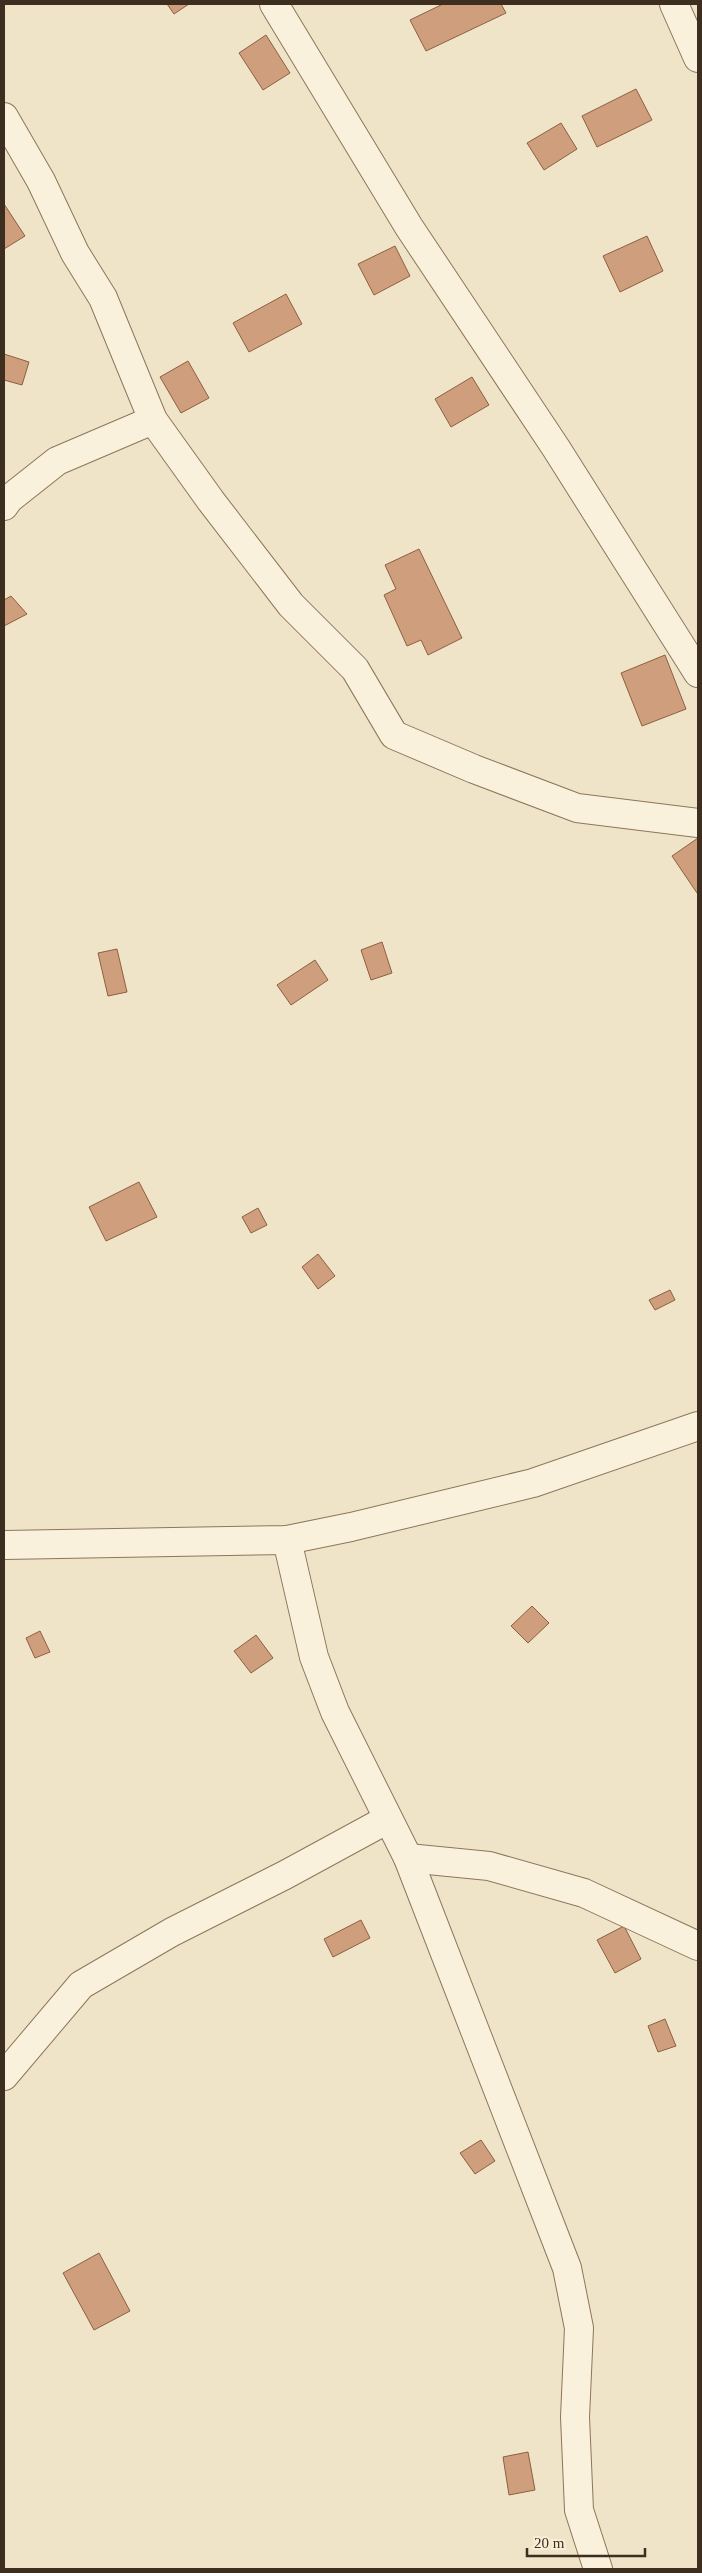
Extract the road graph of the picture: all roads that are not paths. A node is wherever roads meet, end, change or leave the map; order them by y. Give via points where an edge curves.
1 (674, 4) edge
2 (277, 6) edge
3 (698, 58) edge
4 (4, 118) edge
5 (153, 420) junction
6 (4, 506) edge
7 (698, 673) edge
8 (698, 823) edge
9 (698, 1426) edge
10 (287, 1540) junction
11 (4, 1545) edge
12 (388, 1819) junction
13 (408, 1858) junction
14 (698, 1946) edge
15 (4, 2076) edge
16 (598, 2569) edge

1 - 3 street
2 - 7 street via 409,226 561,456
4 - 5 street via 103,298
5 - 6 street via 57,460
5 - 8 street via 292,605 355,669 394,735 577,808
9 - 10 street via 533,1483 351,1528
10 - 11 street
10 - 12 street via 314,1657 335,1712
12 - 13 street
12 - 15 street via 172,1932 80,1985
13 - 14 street via 489,1866 584,1893
13 - 16 street via 567,2268 579,2328 574,2417 579,2510

